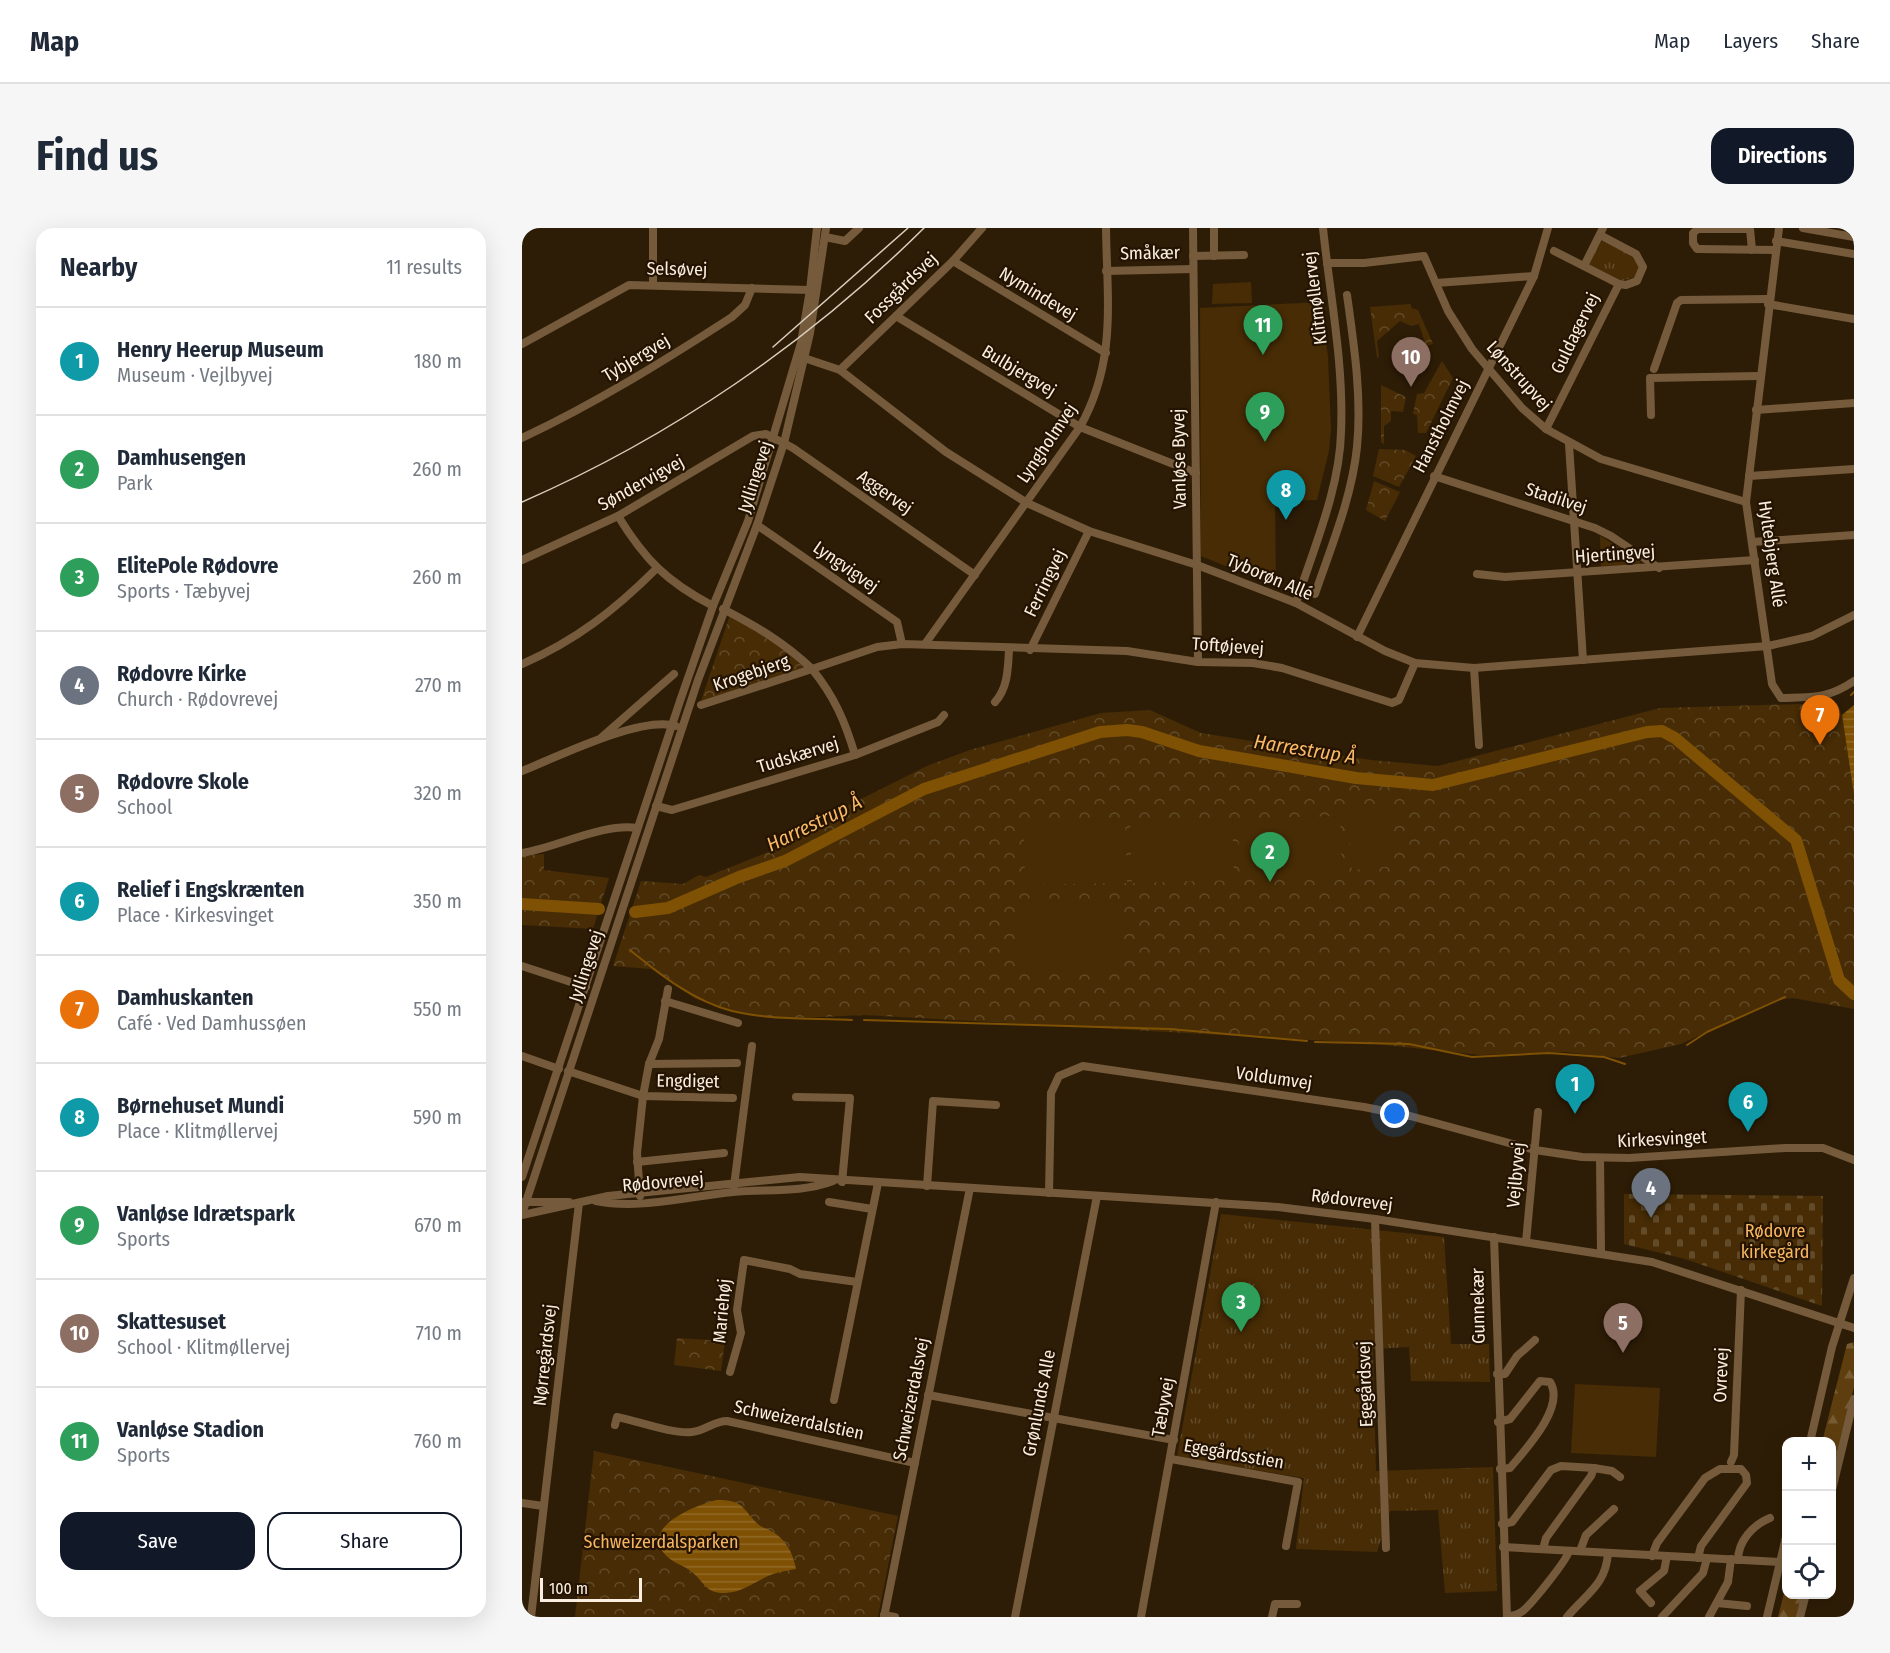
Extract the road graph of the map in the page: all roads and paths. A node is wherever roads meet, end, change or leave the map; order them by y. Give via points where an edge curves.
1 (653, 228) edge
2 (817, 228) edge
3 (859, 228) edge
4 (982, 228) edge
5 (1106, 228) edge
6 (1193, 228) edge
7 (1214, 228) edge
8 (1323, 228) edge
9 (1548, 228) edge
10 (1779, 228) edge
11 (1803, 228) edge
12 (1601, 232) edge
13 (825, 233) edge
14 (1854, 237) edge
15 (1776, 245) junction
16 (1752, 250) junction
17 (1554, 251) dead end
18 (1244, 255) dead end
19 (1854, 255) edge
20 (1193, 256) junction
21 (1214, 256) junction
22 (952, 261) junction
23 (1327, 263) junction
24 (1584, 266) junction
25 (1193, 269) junction
26 (1106, 271) junction
27 (1534, 276) junction
28 (1436, 283) junction
29 (1618, 284) junction
30 (653, 285) junction
31 (752, 288) junction
32 (810, 290) junction
33 (1347, 295) dead end
34 (1768, 301) junction
35 (896, 316) junction
36 (1854, 319) edge
37 (522, 344) edge
38 (1106, 353) junction
39 (804, 358) junction
40 (1356, 363) junction
41 (1339, 364) junction
42 (1489, 368) junction
43 (1654, 369) dead end
44 (840, 370) junction
45 (1759, 376) junction
46 (1854, 403) edge
47 (1756, 410) junction
48 (1651, 416) dead end
49 (1080, 427) junction
50 (1546, 429) junction
51 (522, 438) edge
52 (774, 438) junction
53 (784, 443) junction
54 (1569, 444) junction
55 (1854, 469) edge
56 (1196, 473) junction
57 (1434, 476) junction
58 (1749, 476) junction
59 (1746, 502) junction
60 (1027, 503) junction
61 (1325, 514) junction
62 (618, 516) junction
63 (1340, 519) junction
64 (1574, 521) junction
65 (757, 525) junction
66 (1089, 531) junction
67 (1854, 535) edge
68 (1752, 543) junction
69 (522, 560) edge
70 (1755, 560) junction
71 (1197, 565) junction
72 (1659, 568) junction
73 (656, 569) junction
74 (1576, 573) junction
75 (1477, 574) dead end
76 (975, 575) junction
77 (1315, 594) dead end
78 (1296, 603) junction
79 (713, 606) junction
80 (723, 609) junction
81 (1854, 615) edge
82 (1357, 637) junction
83 (902, 644) junction
84 (922, 644) junction
85 (1768, 646) junction
86 (1009, 649) junction
87 (1030, 650) junction
88 (1583, 660) junction
89 (1197, 662) junction
90 (1415, 663) junction
91 (522, 664) edge
92 (1474, 668) junction
93 (812, 669) junction
94 (674, 674) dead end
95 (1854, 681) edge
96 (995, 702) dead end
97 (701, 705) dead end
98 (944, 715) dead end
99 (672, 724) junction
100 (682, 728) junction
101 (599, 740) junction
102 (1479, 745) dead end
103 (855, 755) junction
104 (522, 771) edge
105 (656, 806) junction
106 (637, 828) junction
107 (522, 853) edge
108 (522, 966) edge
109 (585, 987) junction
110 (668, 988) dead end
111 (665, 1001) junction
112 (738, 1023) dead end
113 (752, 1046) dead end
114 (522, 1056) edge
115 (737, 1063) dead end
116 (649, 1064) junction
117 (563, 1070) junction
118 (644, 1096) junction
119 (796, 1097) dead end
120 (733, 1098) dead end
121 (996, 1105) dead end
122 (1538, 1112) dead end
123 (1535, 1150) junction
124 (724, 1153) dead end
125 (1600, 1158) junction
126 (1854, 1160) edge
127 (637, 1162) junction
128 (522, 1177) edge
129 (838, 1181) junction
130 (734, 1182) junction
131 (878, 1183) junction
132 (927, 1186) junction
133 (970, 1188) junction
134 (735, 1192) junction
135 (1049, 1193) junction
136 (1097, 1196) junction
137 (640, 1197) junction
138 (524, 1202) edge
139 (829, 1202) dead end
140 (1216, 1202) junction
141 (579, 1203) junction
142 (873, 1209) junction
143 (522, 1215) edge
144 (1375, 1218) junction
145 (1494, 1237) junction
146 (1526, 1242) junction
147 (1601, 1252) junction
148 (1854, 1278) edge
149 (857, 1282) junction
150 (1741, 1290) junction
151 (1839, 1323) junction
152 (1854, 1328) edge
153 (1535, 1340) dead end
154 (730, 1371) dead end
155 (1497, 1374) junction
156 (928, 1395) junction
157 (1854, 1399) edge
158 (834, 1400) dead end
159 (1053, 1418) junction
160 (1498, 1422) junction
161 (615, 1425) dead end
162 (1811, 1437) edge
163 (1174, 1440) junction
164 (1170, 1459) junction
165 (915, 1462) junction
166 (1731, 1462) dead end
167 (1594, 1468) junction
168 (1500, 1469) junction
169 (1836, 1473) edge
170 (1620, 1477) dead end
171 (522, 1503) edge
172 (543, 1506) junction
173 (1614, 1509) dead end
174 (1770, 1518) dead end
175 (1502, 1524) junction
176 (1784, 1545) edge
177 (1286, 1546) dead end
178 (1503, 1547) junction
179 (1386, 1548) dead end
180 (1543, 1549) junction
181 (1569, 1551) junction
182 (1580, 1551) junction
183 (1608, 1553) junction
184 (1652, 1556) junction
185 (1667, 1556) junction
186 (1703, 1558) junction
187 (1734, 1560) junction
188 (1780, 1562) junction
189 (1805, 1599) edge
190 (1651, 1603) dead end
191 (1717, 1603) junction
192 (1297, 1605) dead end
193 (1747, 1606) dead end
194 (884, 1616) edge
195 (531, 1617) edge
196 (895, 1617) edge
197 (1015, 1617) edge
198 (1141, 1617) edge
199 (1272, 1617) edge
200 (1507, 1617) edge
201 (1567, 1617) edge
202 (1662, 1617) edge
203 (1709, 1617) edge
204 (1767, 1617) edge
205 (1800, 1617) edge

1 - 30 street
2 - 32 street, Jyllingevej
3 - 13 street via 845,241
4 - 22 street, Fossgårdsvej
5 - 26 street, Lyngholmvej
6 - 20 street, Vanløse Byvej
7 - 21 street
8 - 23 street, Klitmøllervej
9 - 27 street, Hanstholmvej
10 - 15 street, Hyltebjerg Allé
11 - 14 street
12 - 24 street, Guldagervej
12 - 29 street, Guldagervej via 1641,261 1642,275 1637,281
13 - 39 street, Jyllingevej
15 - 16 street
15 - 19 street
15 - 34 street, Hyltebjerg Allé
16 - 16 street via 1697,249 1694,233 1698,229 1750,229
17 - 24 street, Guldagervej
18 - 21 street
20 - 21 street
20 - 25 street, Vanløse Byvej
22 - 35 street, Fossgårdsvej
22 - 38 street, Nymindevej
23 - 28 street, Lønstrupvej via 1424,256
23 - 41 street, Klitmøllervej
24 - 29 street, Guldagervej
25 - 26 street, Småkær
25 - 56 street, Vanløse Byvej
26 - 38 street, Lyngholmvej
27 - 28 street
27 - 42 street, Hanstholmvej
28 - 42 street, Lønstrupvej via 1458,328
29 - 50 street, Guldagervej
30 - 31 street, Selsøvej
30 - 37 street, Selsøvej via 630,285
31 - 32 street, Selsøvej
31 - 51 street, Tybjergvej via 745,304 714,328 640,376
32 - 52 street, Jyllingevej via 801,343
33 - 40 street, Klitmøllervej
34 - 36 street
34 - 43 street via 1681,300
34 - 45 street, Hyltebjerg Allé
35 - 44 street, Fossgårdsvej
35 - 49 street, Bulbjergvej
38 - 49 street, Lyngholmvej via 1095,401
39 - 44 street, Tyborøn Allé
39 - 53 street, Jyllingevej
40 - 41 street, Klitmøllervej
40 - 63 street, Klitmøllervej via 1357,446
41 - 61 street, Klitmøllervej via 1341,432
42 - 50 street, Lønstrupvej via 1522,408
42 - 57 street, Hanstholmvej
44 - 60 street, Tyborøn Allé via 946,452
45 - 47 street, Hyltebjerg Allé
45 - 48 street via 1650,378
46 - 47 street
47 - 58 street, Hyltebjerg Allé
49 - 56 street, Bulbjergvej
49 - 60 street, Lyngholmvej
50 - 54 street, Lønstrupvej
52 - 53 street, Aggervej
52 - 62 street, Søndervigvej via 766,434 753,436
52 - 79 street, Jyllingevej via 748,521
53 - 65 street, Jyllingevej
53 - 76 street, Aggervej
54 - 59 street, Lønstrupvej via 1600,459
54 - 64 street
55 - 58 street
56 - 71 street, Vanløse Byvej
57 - 64 street, Stadilvej
57 - 82 street, Hanstholmvej
58 - 59 street, Hyltebjerg Allé
59 - 68 street, Hyltebjerg Allé
60 - 66 street, Tyborøn Allé
60 - 76 street, Lyngholmvej
61 - 63 street
61 - 78 street, Klitmøllervej
62 - 69 street, Søndervigvej
62 - 73 street
63 - 77 street, Klitmøllervej
64 - 72 street, Stadilvej via 1611,536
64 - 74 street
65 - 80 street, Jyllingevej
65 - 83 street, Lyngvigvej via 897,622
66 - 71 street, Tyborøn Allé
66 - 87 street, Ferringvej
67 - 68 street
68 - 70 street, Hyltebjerg Allé
70 - 72 street, Hjertingvej
70 - 85 street, Hyltebjerg Allé
71 - 78 street, Tyborøn Allé
71 - 89 street, Vanløse Byvej
72 - 74 street, Hjertingvej
73 - 79 street via 683,591
73 - 91 street via 590,628 556,650
74 - 75 street, Hjertingvej via 1504,577
74 - 88 street
76 - 84 street, Lyngholmvej
78 - 82 street, Tyborøn Allé
79 - 99 street, Jyllingevej
80 - 93 street, Krogebjerg via 766,631
80 - 100 street, Jyllingevej
81 - 85 street, Tyborøn Allé via 1812,636
82 - 90 street, Tyborøn Allé
83 - 84 street, Toftøjevej
83 - 93 street, Toftøjevej via 877,647
84 - 86 street, Toftøjevej
85 - 88 street, Tyborøn Allé
85 - 95 street, Hyltebjerg Allé via 1772,684 1781,698 1831,695
86 - 87 street, Toftøjevej
86 - 96 street via 1007,675 1001,696
87 - 89 street, Toftøjevej via 1127,651
88 - 92 street, Tyborøn Allé
89 - 90 street, Toftøjevej via 1282,668 1392,703 1399,700
90 - 92 street, Tyborøn Allé
92 - 102 street
93 - 97 street, Krogebjerg
93 - 103 street via 832,694
94 - 101 street
98 - 103 street, Tudskærvej via 938,722
99 - 100 street
99 - 101 street via 656,723
99 - 106 street, Jyllingevej
100 - 105 street, Jyllingevej
101 - 104 street
103 - 105 street, Tudskærvej via 672,810
105 - 117 street, Jyllingevej
106 - 107 street via 622,826
106 - 109 street, Jyllingevej
108 - 109 street, Jyllingevej
109 - 117 street, Jyllingevej
110 - 111 street, Engdiget
111 - 112 street
111 - 116 street, Engdiget via 659,1040
113 - 130 street
114 - 117 street
115 - 116 street, Engdiget
116 - 118 street, Engdiget
117 - 118 street, Engdiget
117 - 128 street, Jyllingevej
117 - 138 street, Jyllingevej
118 - 120 street, Engdiget
118 - 127 street, Engdiget
119 - 129 street via 850,1098
121 - 132 street via 933,1101
122 - 123 street, Vejlbyvej
123 - 125 street, Voldumvej
123 - 135 street, Voldumvej via 1364,1107 1083,1066 1059,1077 1051,1093
123 - 146 street, Vejlbyvej
124 - 127 street
125 - 126 street, Kirkesvinget via 1823,1148
125 - 147 street, Kirkesvinget
127 - 137 street, Engdiget
129 - 130 street, Rødovrevej via 808,1177
129 - 131 street, Rødovrevej
129 - 134 street, Rødovrevej via 818,1187
130 - 134 street
130 - 137 street, Rødovrevej
131 - 132 street, Rødovrevej
131 - 142 street
132 - 133 street, Rødovrevej
133 - 135 street, Rødovrevej
133 - 156 street, Schweizerdalsvej
134 - 137 street, Rødovrevej
135 - 136 street, Rødovrevej
136 - 140 street, Rødovrevej
136 - 159 street, Grønlunds Alle
137 - 141 street, Rødovrevej via 627,1204 596,1200
138 - 141 street, Rødovrevej
138 - 143 street, Jyllingevej
139 - 142 street
140 - 144 street, Rødovrevej
140 - 163 street, Tæbyvej
141 - 143 street, Rødovrevej
141 - 172 street, Nørregårdsvej
142 - 149 street
144 - 145 street, Rødovrevej
144 - 179 street, Egegårdsvej
145 - 146 street, Rødovrevej
145 - 155 street, Gunnekær
146 - 147 street, Rødovrevej
147 - 150 street, Rødovrevej via 1652,1262
148 - 151 street
149 - 154 street, Mariehøj via 800,1274 744,1260 737,1310 741,1333
149 - 158 street
150 - 151 street, Rødovrevej
150 - 166 street, Ovrevej
151 - 152 street, Rødovrevej
151 - 162 street
153 - 155 street via 1505,1374
155 - 160 street, Gunnekær
156 - 159 street
156 - 165 street, Schweizerdalsvej
157 - 169 street
159 - 163 street
159 - 197 street, Grønlunds Alle
160 - 168 street, Gunnekær
160 - 168 street via 1510,1419 1540,1382 1550,1382 1550,1412 1544,1425 1510,1468
161 - 165 street, Schweizerdalstien via 617,1417 686,1432 727,1421
163 - 164 street, Tæbyvej
164 - 177 street, Egegårdsstien via 1298,1482
164 - 198 street, Tæbyvej
165 - 194 street, Schweizerdalsvej
167 - 170 street via 1612,1471
167 - 175 street via 1561,1466 1551,1470 1512,1522
167 - 180 street via 1546,1538
168 - 175 street, Gunnekær
171 - 172 street
172 - 195 street, Nørregårdsvej
173 - 182 street via 1587,1535
174 - 187 street via 1744,1538
175 - 178 street, Gunnekær
176 - 188 street
178 - 180 street
178 - 200 street, Gunnekær
180 - 181 street
181 - 182 street
181 - 200 street via 1566,1562 1528,1606
182 - 183 street
183 - 184 street
183 - 201 street via 1600,1583
184 - 185 street
184 - 186 street via 1657,1543 1705,1478 1720,1469 1741,1469 1747,1483 1701,1546
185 - 186 street
185 - 190 street via 1664,1571 1640,1591
186 - 187 street
186 - 202 street via 1703,1573
187 - 188 street
187 - 191 street
188 - 204 street
189 - 205 street
191 - 193 street
191 - 203 street
192 - 199 street via 1275,1604
194 - 196 street

